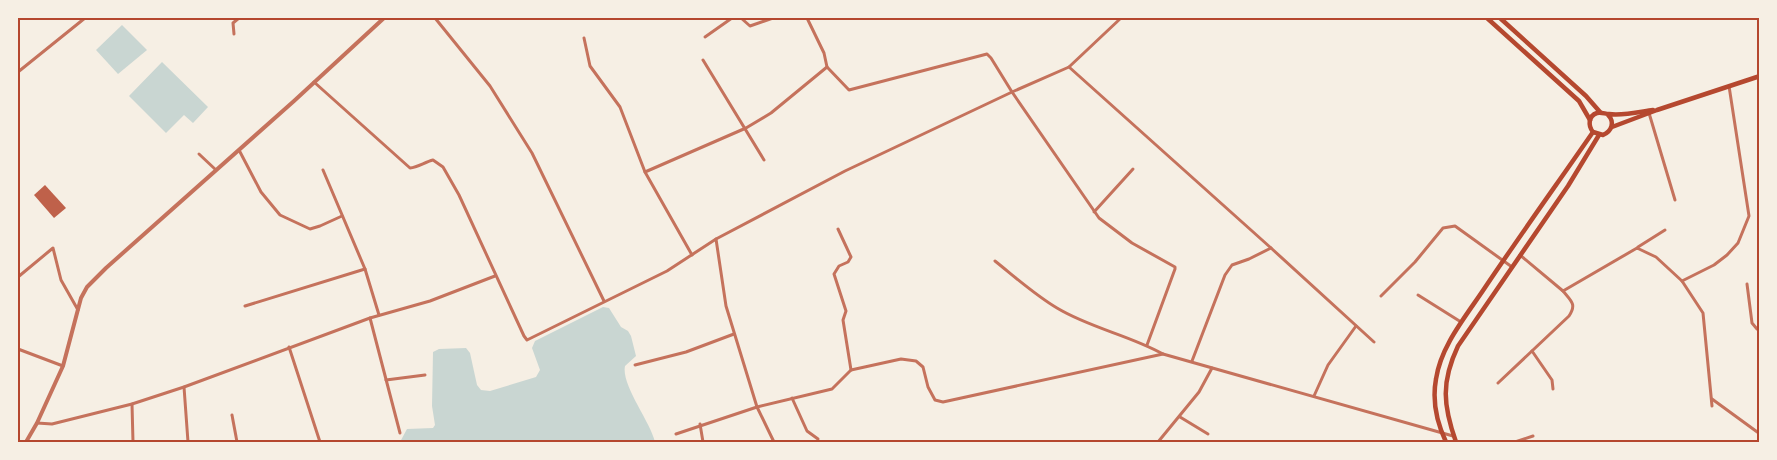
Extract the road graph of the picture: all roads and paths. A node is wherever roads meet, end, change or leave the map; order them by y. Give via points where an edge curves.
1 (85, 18) edge
2 (239, 18) edge
3 (435, 18) edge
4 (732, 18) edge
5 (741, 18) edge
6 (773, 18) edge
7 (808, 18) edge
8 (1121, 18) edge
9 (1487, 18) edge
10 (1500, 18) edge
11 (381, 19) edge
12 (234, 34) dead end
13 (706, 37) dead end
14 (584, 38) dead end
15 (703, 60) dead end
16 (827, 67) junction
17 (1068, 67) junction
18 (18, 72) edge
19 (1760, 76) edge
20 (314, 82) junction
21 (1729, 86) junction
22 (1012, 92) junction
23 (1656, 110) junction
24 (1600, 112) junction
25 (1649, 114) junction
26 (1608, 115) junction
27 (1590, 120) junction
28 (1612, 127) junction
29 (746, 128) junction
30 (1593, 132) junction
31 (1599, 135) junction
32 (239, 150) junction
33 (199, 154) dead end
34 (764, 160) dead end
35 (1133, 169) dead end
36 (216, 170) junction
37 (323, 170) dead end
38 (645, 172) junction
39 (1675, 200) dead end
40 (1094, 212) junction
41 (342, 216) junction
42 (838, 229) dead end
43 (1665, 230) dead end
44 (716, 238) junction
45 (1271, 248) junction
46 (1637, 248) junction
47 (1520, 254) junction
48 (692, 255) junction
49 (995, 261) dead end
50 (1503, 261) junction
51 (1512, 268) junction
52 (365, 269) junction
53 (495, 276) junction
54 (18, 277) edge
55 (1682, 281) junction
56 (1747, 284) dead end
57 (1563, 292) junction
58 (1418, 295) dead end
59 (1381, 296) dead end
60 (604, 301) junction
61 (245, 306) dead end
62 (78, 310) junction
63 (379, 316) junction
64 (370, 318) junction
65 (1462, 322) junction
66 (1356, 326) junction
67 (1760, 329) edge
68 (734, 334) junction
69 (1374, 342) dead end
70 (1147, 345) junction
71 (289, 347) junction
72 (18, 349) edge
73 (1532, 351) junction
74 (1163, 354) junction
75 (1192, 361) junction
76 (635, 365) dead end
77 (63, 366) junction
78 (1212, 368) junction
79 (851, 370) junction
80 (425, 375) dead end
81 (386, 380) junction
82 (1498, 383) dead end
83 (184, 387) junction
84 (1553, 389) dead end
85 (1314, 396) junction
86 (792, 398) junction
87 (1711, 398) junction
88 (132, 404) junction
89 (1712, 406) dead end
90 (757, 407) junction
91 (232, 415) dead end
92 (1180, 417) junction
93 (37, 423) junction
94 (700, 424) junction
95 (400, 433) dead end
96 (676, 434) dead end
97 (1208, 434) dead end
98 (1442, 434) junction
99 (1760, 434) edge
100 (1453, 436) junction
101 (1533, 436) dead end
102 (818, 439) dead end
103 (26, 442) edge
104 (133, 442) edge
105 (188, 442) edge
106 (237, 442) edge
107 (320, 442) edge
108 (703, 442) edge
109 (774, 442) edge
110 (1158, 442) edge
111 (1446, 442) edge
112 (1456, 442) edge
113 (1515, 442) edge

1 - 18 street
2 - 12 street via 233,23
3 - 60 street via 490,86 532,153
4 - 13 street
5 - 6 street via 750,26
7 - 16 street
8 - 17 street
9 - 27 main road via 1579,101
10 - 24 main road
11 - 20 street
14 - 38 street via 590,66 620,107
15 - 29 street
16 - 22 street via 852,90 987,54
16 - 29 street
17 - 22 street
17 - 45 street
19 - 21 main road
20 - 32 street
20 - 53 street via 410,168 433,160 443,166
21 - 23 main road
21 - 55 street via 1749,216 1738,243 1727,255
22 - 40 street
22 - 44 street via 845,171
23 - 25 main road
23 - 26 main road
24 - 26 main road
24 - 27 main road
25 - 28 main road
25 - 39 street
26 - 28 main road
27 - 30 main road
28 - 31 main road via 1605,135
29 - 34 street
29 - 38 street
30 - 31 main road
30 - 50 main road
31 - 47 main road
32 - 36 street
32 - 41 street via 260,192 280,215 310,229
33 - 36 street
35 - 40 street
36 - 62 street via 87,287
37 - 41 street
38 - 48 street
40 - 70 street via 1132,243 1175,266
41 - 52 street
42 - 79 street via 851,256 834,274 846,311 843,320
43 - 46 street
44 - 48 street
44 - 68 street via 726,306
45 - 66 street
45 - 75 street via 1232,265 1225,275
46 - 55 street via 1656,257
46 - 57 street
47 - 51 main road
47 - 57 street
48 - 60 street via 667,271
49 - 70 street via 1057,308 1103,330
50 - 51 street
50 - 59 street via 1456,226 1443,228
50 - 65 main road
51 - 100 main road via 1458,346 1449,365 1447,416
52 - 61 street
52 - 63 street
53 - 60 street via 526,339
53 - 63 street
54 - 62 street via 53,248 61,280
55 - 87 street via 1704,313
56 - 67 street via 1752,323
57 - 73 street via 1571,301 1573,310
58 - 65 street
62 - 77 street
63 - 64 street
64 - 71 street
64 - 81 street
65 - 98 main road via 1446,349 1436,379 1435,406
66 - 69 street
66 - 85 street via 1328,364
68 - 76 street via 686,352
68 - 90 street
70 - 74 street
71 - 83 street
71 - 107 street
72 - 77 street
73 - 82 street
73 - 84 street via 1552,380
74 - 75 street
74 - 79 street via 943,402 935,400 923,368 916,362 901,359
75 - 78 street
77 - 93 street
78 - 85 street
78 - 92 street
79 - 86 street via 832,388
80 - 81 street
81 - 95 street
83 - 88 street
83 - 105 street
85 - 98 street
86 - 90 street
86 - 102 street via 807,431
87 - 89 street
87 - 99 street
88 - 93 street via 52,424
88 - 104 street
90 - 94 street
90 - 109 street
91 - 106 street
92 - 97 street
92 - 110 street
93 - 103 street
94 - 96 street
94 - 108 street
98 - 100 street
98 - 111 main road
100 - 112 main road
101 - 113 street

